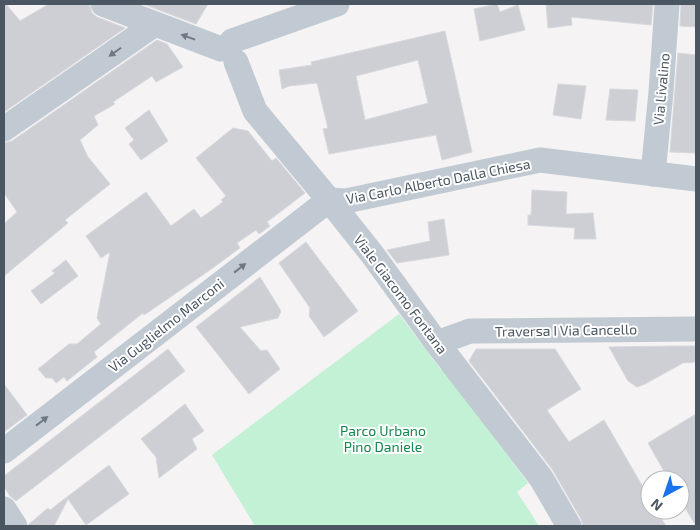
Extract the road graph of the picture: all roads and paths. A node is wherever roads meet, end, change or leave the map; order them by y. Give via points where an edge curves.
1 (103, 4) edge
2 (338, 4) edge
3 (667, 4) edge
4 (155, 24) junction
5 (230, 50) junction
6 (4, 129) edge
7 (653, 174) junction
8 (696, 179) edge
9 (329, 200) junction
10 (696, 329) edge
11 (437, 344) junction
12 (4, 450) edge
13 (569, 526) edge

1 - 4 street
2 - 5 street
3 - 7 street, Via Livalino
5 -> 4 street
4 -> 6 street
5 - 9 street, Viale Giacomo Fontana via 255,111
7 - 8 street, Via Carlo Alberto Dalla Chiesa
7 - 9 street, Via Carlo Alberto Dalla Chiesa via 540,160 346,201
9 - 11 street, Viale Giacomo Fontana
12 -> 9 street, Via Guglielmo Marconi
10 - 11 street, Traversa I Via Cancello via 470,331
11 - 13 street, Viale Giacomo Fontana via 541,478

